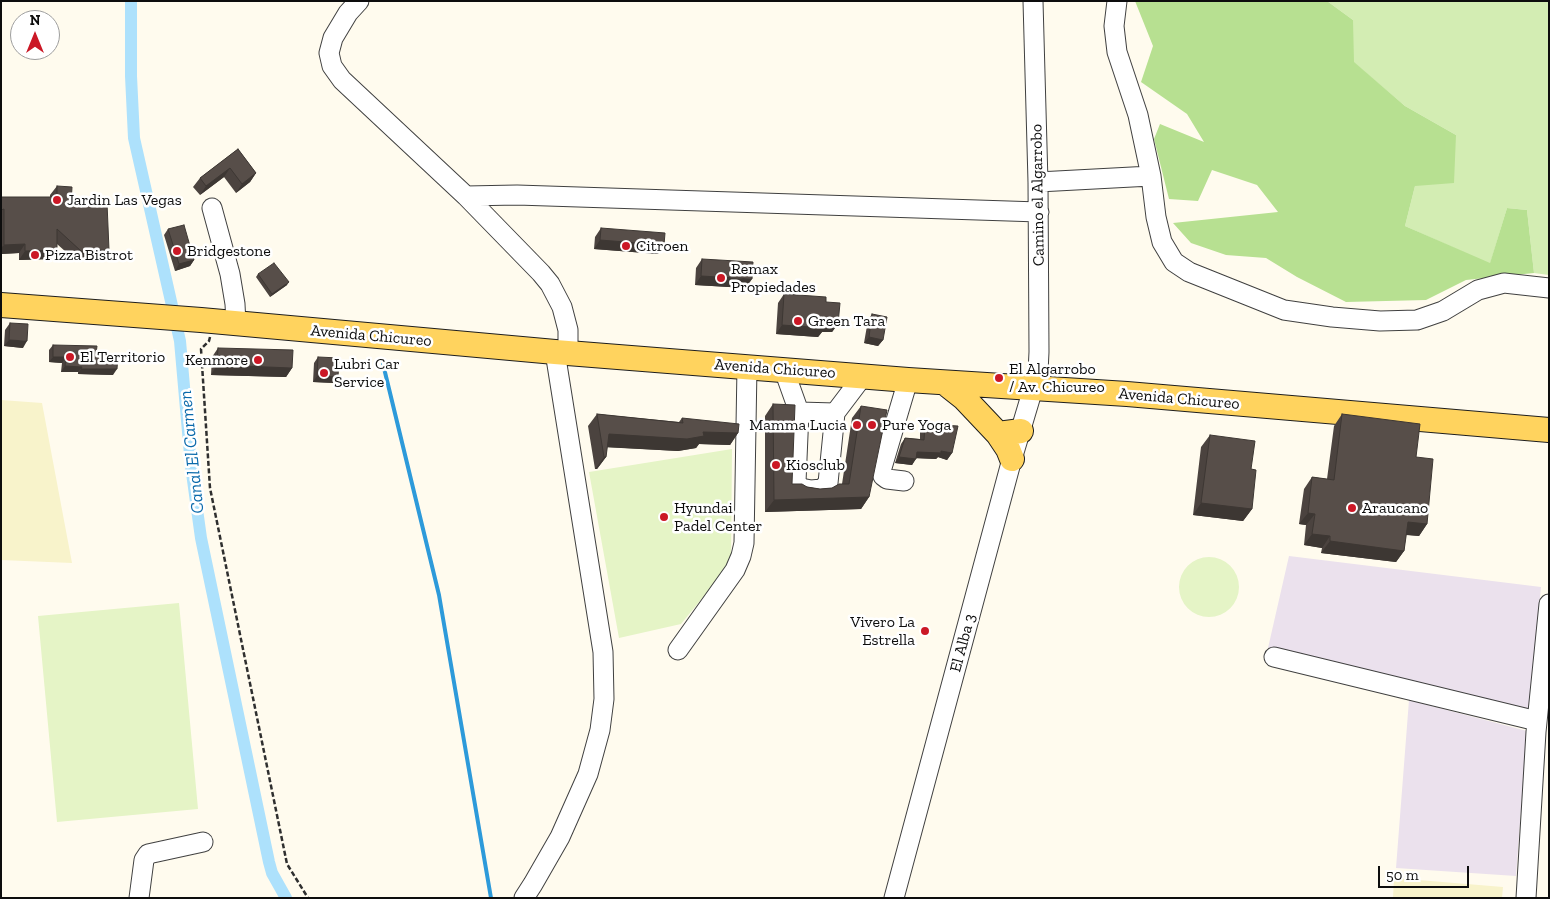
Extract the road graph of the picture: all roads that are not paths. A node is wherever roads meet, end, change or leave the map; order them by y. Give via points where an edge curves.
1 (359, 1) edge
2 (1033, 1) edge
3 (1117, 1) edge
4 (1152, 176) junction
5 (1038, 182) junction
6 (466, 196) junction
7 (212, 208) dead end
8 (1039, 212) junction
9 (1549, 288) edge
10 (1, 305) edge
11 (236, 324) junction
12 (562, 353) junction
13 (747, 368) junction
14 (784, 370) junction
15 (864, 376) junction
16 (908, 380) junction
17 (945, 382) junction
18 (1034, 388) junction
19 (799, 412) junction
20 (835, 413) junction
21 (1549, 430) edge
22 (1009, 433) junction
23 (1012, 459) joint
24 (904, 480) dead end
25 (1549, 604) edge
26 (678, 650) dead end
27 (1274, 657) dead end
28 (1540, 729) edge
29 (202, 842) dead end
30 (139, 898) edge
31 (524, 898) edge
32 (894, 898) edge
33 (1526, 898) edge

1 - 6 street via 333,38 329,53 332,66 350,87
2 - 5 street, Camino el Algarrobo
3 - 4 street via 1114,26 1118,52 1138,115
4 - 5 street
4 - 9 street via 1162,242 1174,262 1189,272 1284,310 1380,322 1417,320 1443,311 1478,290 1504,283
5 - 8 street, Camino el Algarrobo
6 - 8 street
6 - 12 street via 550,284 568,330
7 - 11 street via 230,274
8 - 18 street, Camino el Algarrobo via 1039,352
10 - 11 main road, Avenida Chicureo
11 - 12 main road, Avenida Chicureo
12 - 13 main road, Avenida Chicureo
12 - 31 street via 603,652 604,699 600,730 588,774 560,837
13 - 14 main road, Avenida Chicureo
13 - 26 street via 744,543 741,556 735,570
14 - 15 main road, Avenida Chicureo
14 - 19 street
15 - 16 main road, Avenida Chicureo
15 - 20 street
16 - 17 main road, Avenida Chicureo
16 - 24 street via 881,471 887,479
17 - 18 main road, Avenida Chicureo
17 - 22 main road
18 - 21 main road, Avenida Chicureo
18 - 22 street
19 - 20 street
19 - 20 street via 796,482 801,488 811,490 822,489 828,483
22 - 23 main road via 1008,449
23 - 32 street, El Alba 3
25 - 28 street
27 - 28 street
28 - 33 street
29 - 30 street via 148,854 144,860

